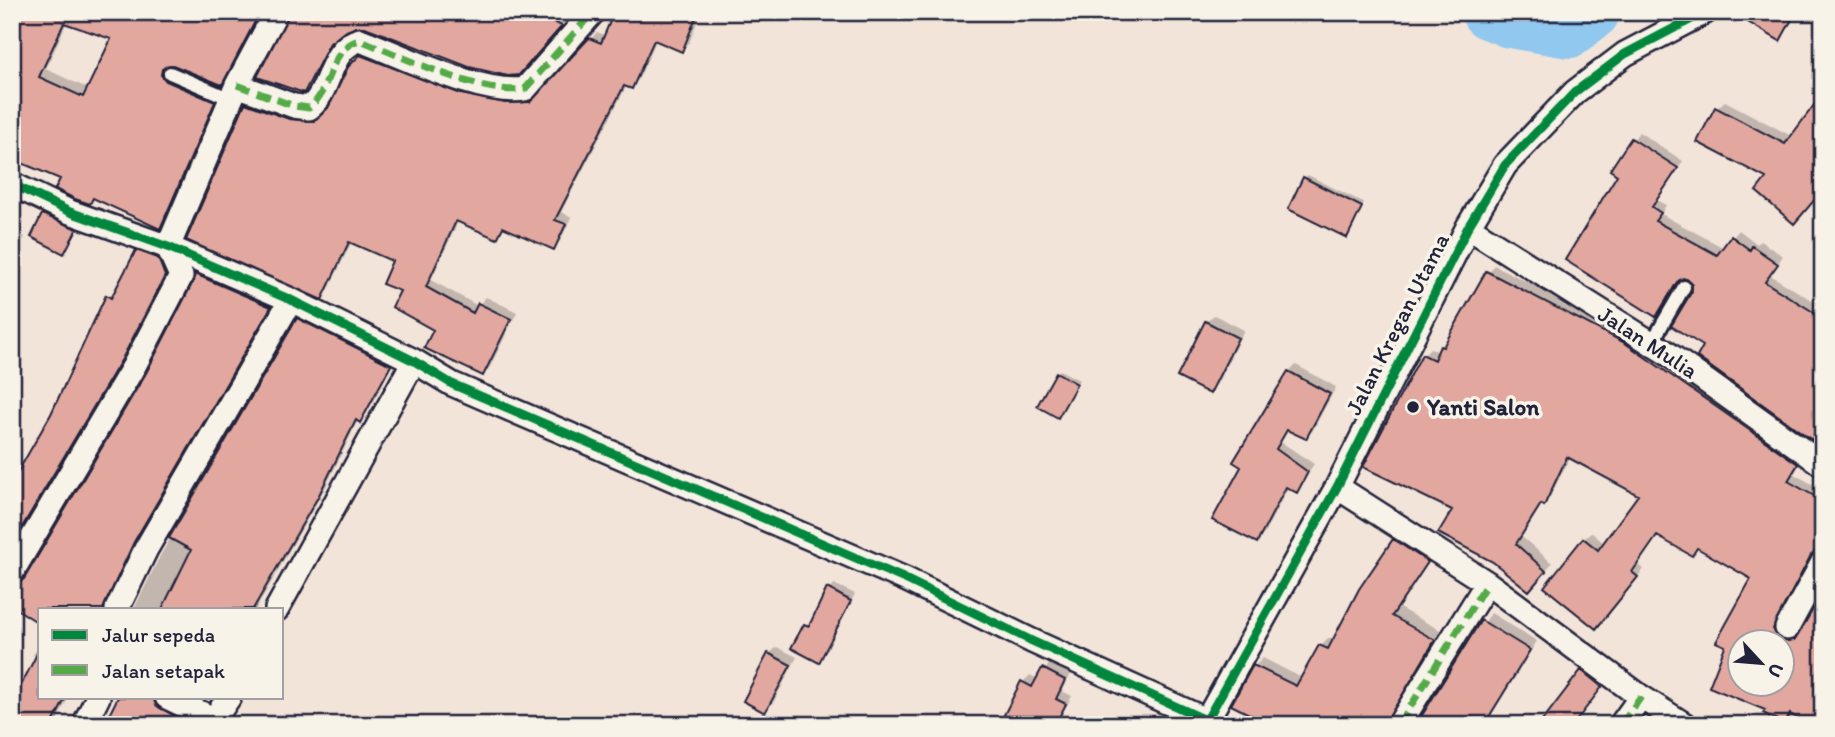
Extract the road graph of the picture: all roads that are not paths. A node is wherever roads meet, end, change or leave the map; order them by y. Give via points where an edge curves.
1 (276, 12) edge
2 (593, 12) edge
3 (1705, 12) edge
4 (170, 73) dead end
5 (234, 92) junction
6 (12, 184) edge
7 (1468, 227) junction
8 (167, 247) junction
9 (1685, 287) dead end
10 (291, 300) junction
11 (1651, 344) junction
12 (414, 361) junction
13 (1823, 465) edge
14 (1337, 487) junction
15 (1823, 562) edge
16 (12, 572) edge
17 (1487, 583) junction
18 (117, 608) edge
19 (278, 608) edge
20 (1787, 628) dead end
21 (1642, 697) junction
22 (98, 698) edge
23 (169, 698) edge
24 (228, 698) edge
25 (1209, 723) edge
26 (84, 725) edge
27 (1399, 725) edge
28 (1621, 725) edge
29 (1685, 725) edge

1 - 5 street
2 - 5 street via 525,89 482,86 360,40 341,52 309,108
3 - 7 street, Jalan Kregan Utama via 1625,54 1575,92 1505,165
4 - 5 lane
5 - 8 street
6 - 8 street via 70,212
7 - 11 street, Jalan Mulia
7 - 14 street, Jalan Kregan Utama
8 - 10 street
8 - 16 street via 181,276 134,366
9 - 11 lane
10 - 12 street
10 - 18 street via 146,549
11 - 13 street, Jalan Mulia
12 - 19 street
12 - 25 street via 510,411 905,579
14 - 17 street
14 - 25 street, Jalan Kregan Utama
15 - 20 street
17 - 21 street
17 - 27 street
21 - 28 street
21 - 29 street
22 - 26 street
23 - 24 street via 211,718

